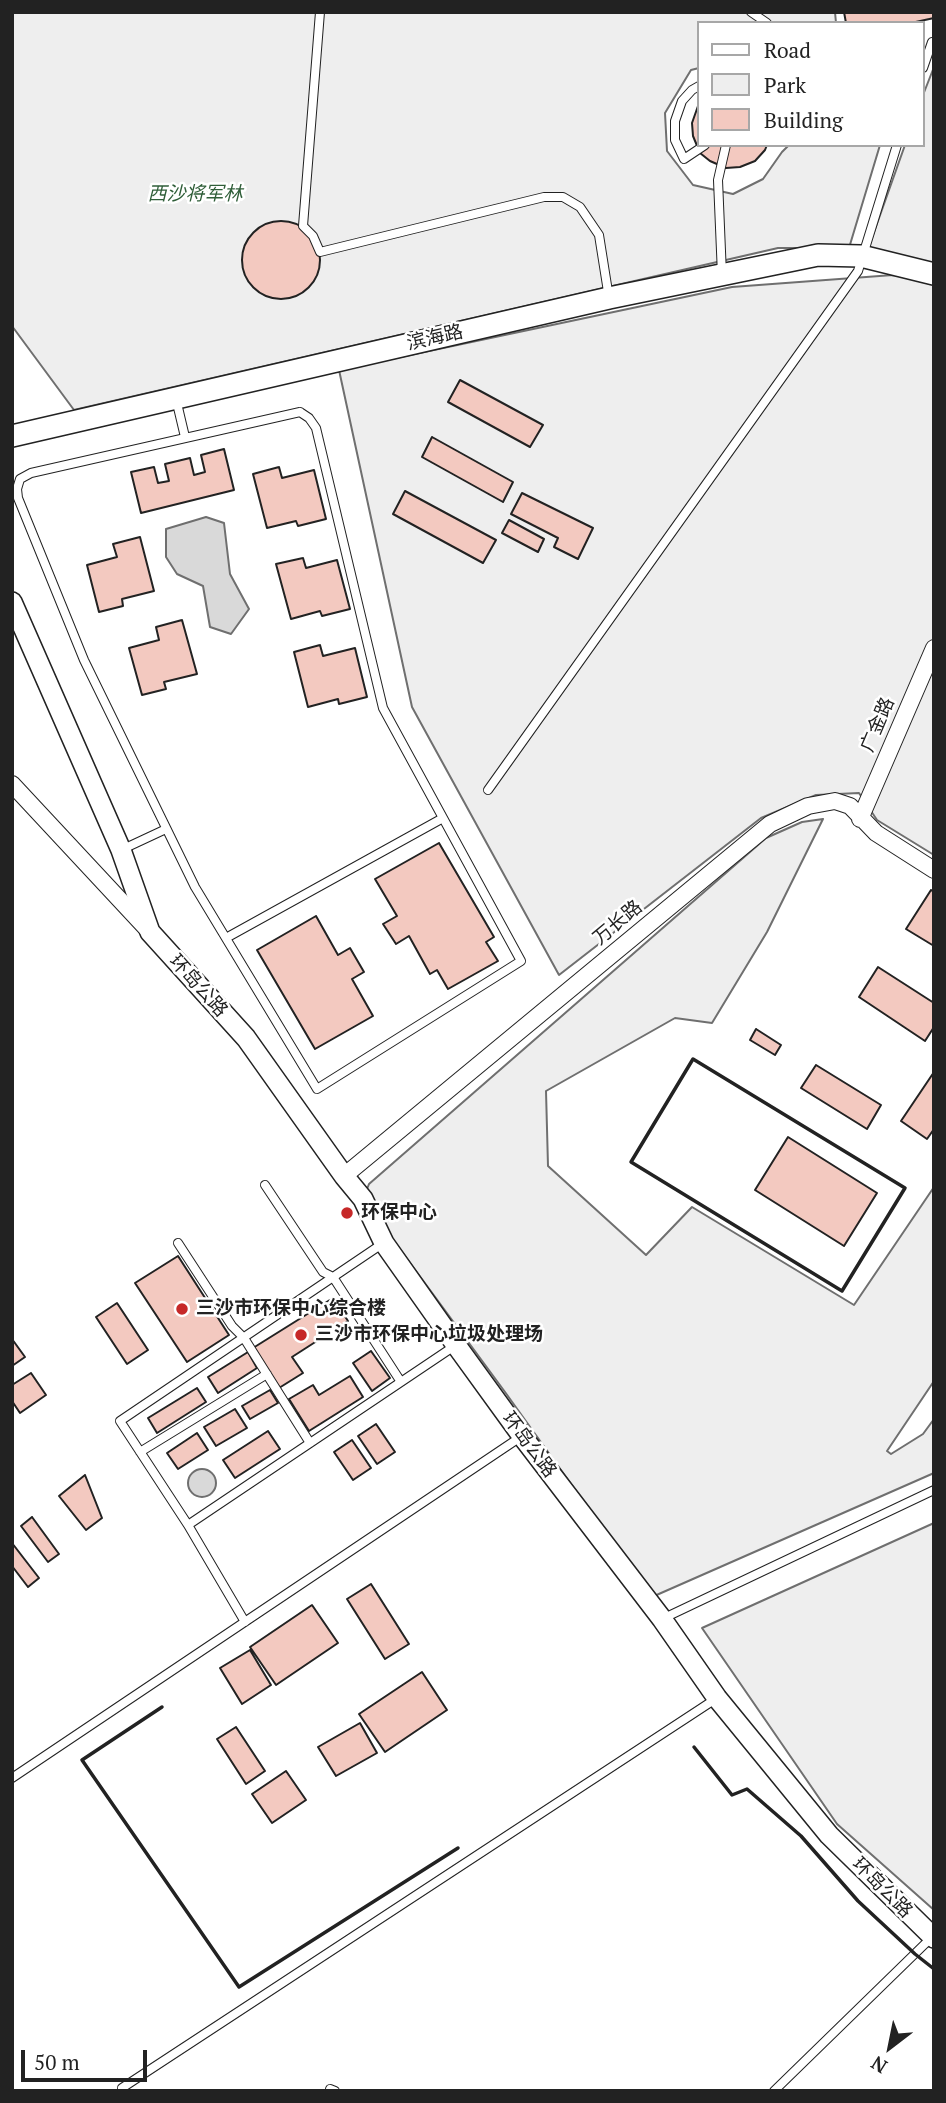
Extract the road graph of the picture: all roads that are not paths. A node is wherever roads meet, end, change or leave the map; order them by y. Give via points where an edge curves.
1 (320, 12) edge
2 (930, 43) edge
3 (925, 61) edge
4 (698, 87) edge
5 (702, 147) edge
6 (726, 147) edge
7 (896, 147) edge
8 (861, 256) junction
9 (934, 274) edge
10 (722, 275) junction
11 (609, 298) junction
12 (176, 398) junction
13 (12, 436) edge
14 (185, 437) junction
15 (12, 602) edge
16 (934, 648) edge
17 (12, 784) edge
18 (488, 790) dead end
19 (443, 818) junction
20 (860, 819) junction
21 (166, 829) junction
22 (121, 850) junction
23 (934, 870) edge
24 (150, 932) junction
25 (226, 939) junction
26 (344, 1177) junction
27 (265, 1185) dead end
28 (384, 1243) junction
29 (178, 1244) dead end
30 (333, 1277) junction
31 (244, 1338) junction
32 (456, 1345) junction
33 (267, 1374) junction
34 (401, 1382) junction
35 (522, 1436) junction
36 (310, 1443) junction
37 (140, 1452) junction
38 (934, 1490) edge
39 (188, 1525) junction
40 (662, 1619) junction
41 (245, 1622) junction
42 (717, 1698) junction
43 (12, 1778) edge
44 (933, 1938) edge
45 (121, 2088) dead end
46 (774, 2091) edge

1 - 11 lane via 303,226 320,251 544,197 563,197 580,207 599,235
2 - 3 lane
4 - 5 lane via 682,101 675,140 684,159
6 - 10 lane via 718,180
7 - 8 lane
8 - 9 main road, 滨海路
8 - 10 main road, 滨海路 via 818,255
8 - 18 lane via 858,271
10 - 11 main road, 滨海路
11 - 12 main road, 滨海路
12 - 13 main road, 滨海路
12 - 14 lane
14 - 19 lane via 300,412 316,428 383,708
14 - 21 lane via 31,473 20,479 17,489 84,660
15 - 22 street
16 - 20 street, 广金路
17 - 24 street
19 - 25 lane
19 - 25 lane via 521,961 317,1089
20 - 23 street, 万长路
20 - 26 street, 万长路 via 850,806 835,801 808,806 770,824
21 - 22 lane
21 - 25 lane
22 - 24 street
24 - 26 street, 环岛公路 via 246,1038
26 - 28 street, 环岛公路 via 363,1199
27 - 30 lane via 323,1272
28 - 30 lane
28 - 32 street, 环岛公路
29 - 31 lane
30 - 31 lane
30 - 34 lane
31 - 33 lane
31 - 37 lane via 120,1421
32 - 34 lane
32 - 35 street, 环岛公路
33 - 36 lane
33 - 37 lane
34 - 36 lane
35 - 40 street, 环岛公路
35 - 41 lane
36 - 39 lane
37 - 39 lane
38 - 40 lane
39 - 41 lane
40 - 42 street, 环岛公路
41 - 43 lane
42 - 44 street, 环岛公路 via 829,1835
42 - 45 lane
44 - 46 lane

